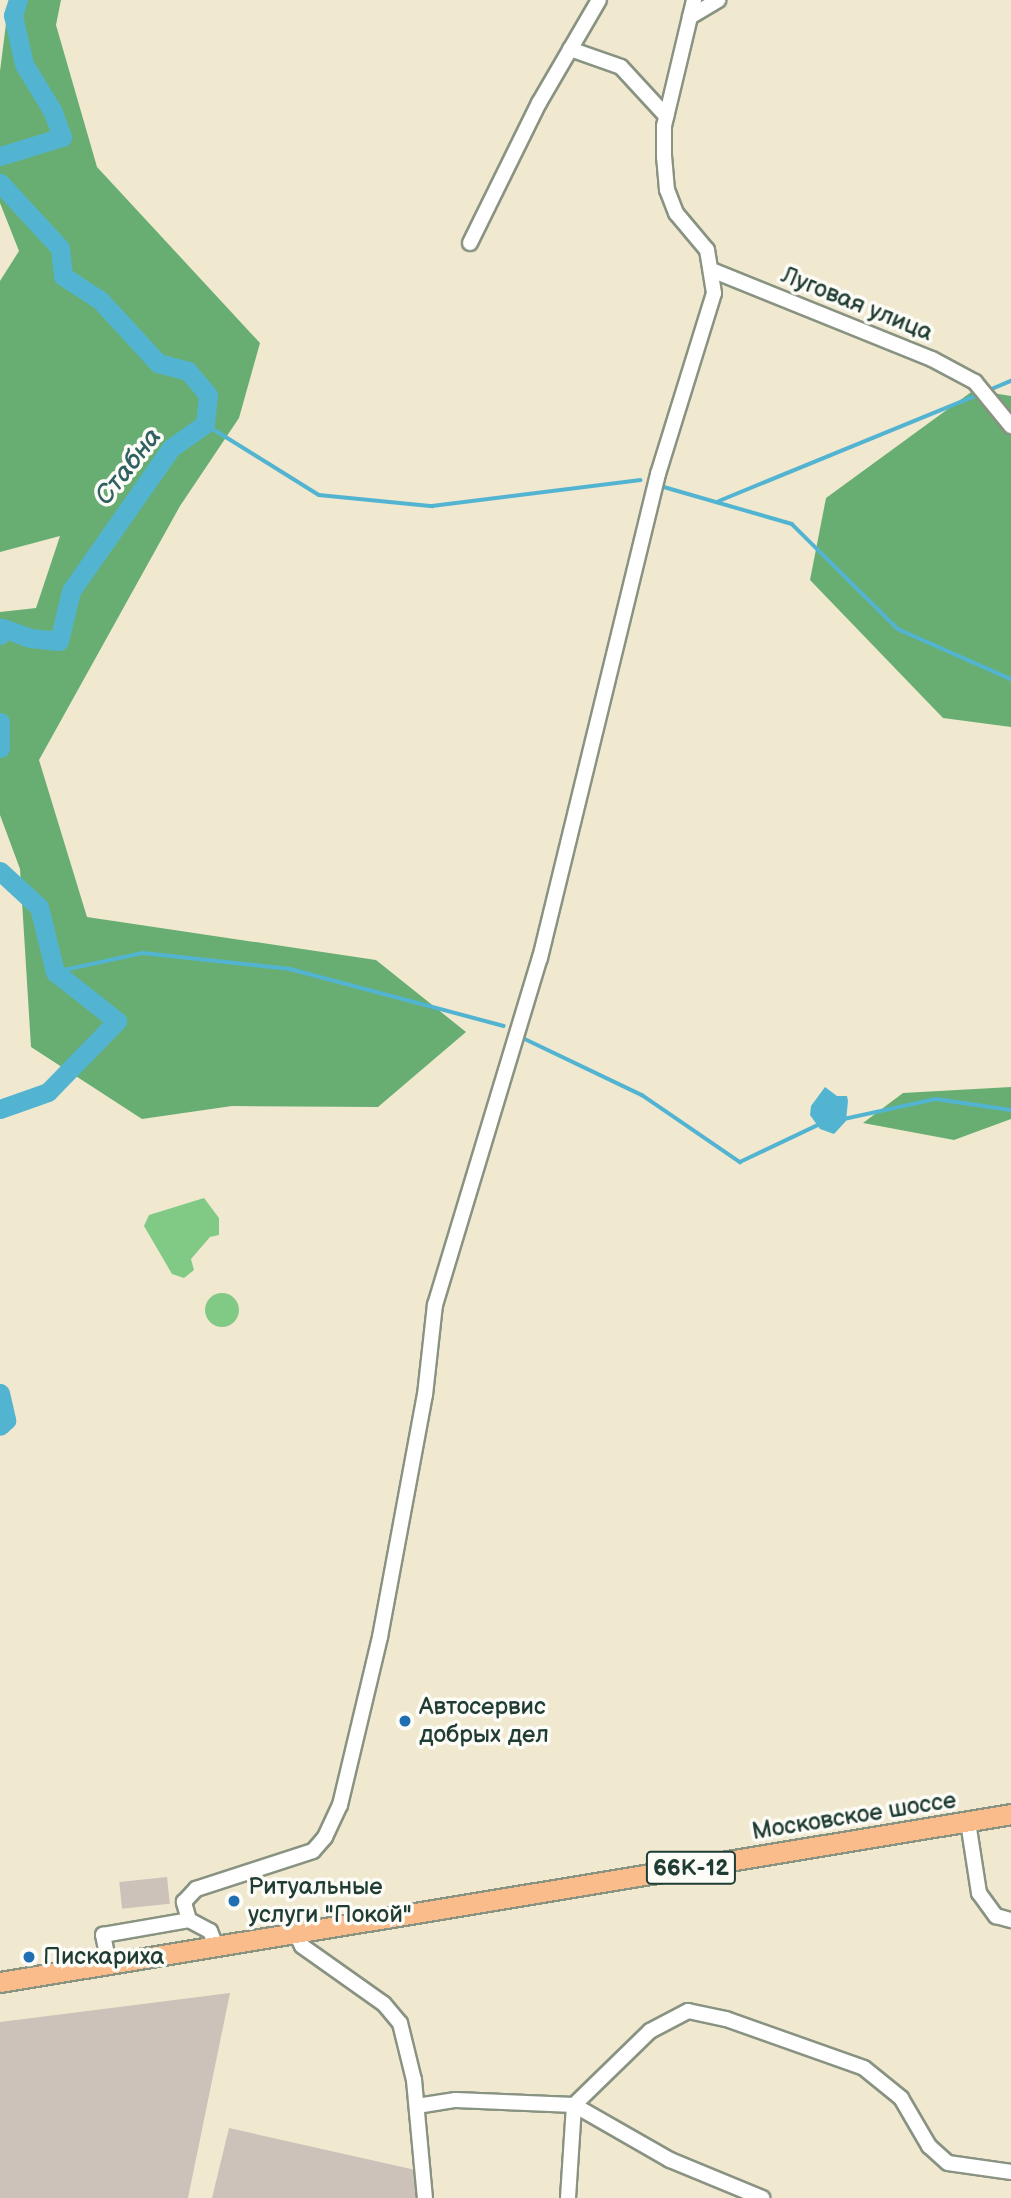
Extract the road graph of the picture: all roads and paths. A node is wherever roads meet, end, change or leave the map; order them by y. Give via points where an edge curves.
1 (599, 0) edge
2 (694, 0) edge
3 (718, 0) edge
4 (690, 17) junction
5 (570, 49) junction
6 (666, 116) junction
7 (470, 243) dead end
8 (714, 271) junction
9 (1011, 426) edge
10 (1011, 1814) edge
11 (968, 1822) junction
12 (189, 1920) junction
13 (1011, 1920) edge
14 (296, 1934) junction
15 (217, 1948) junction
16 (110, 1965) junction
17 (0, 1982) edge
18 (574, 2105) junction
19 (417, 2106) junction
20 (1011, 2172) edge
21 (425, 2198) edge
22 (568, 2198) edge
23 (762, 2198) edge

1 - 5 street
2 - 4 street
3 - 4 street
4 - 6 street
5 - 6 street via 621,67
5 - 7 street
6 - 8 street via 667,190 676,213 707,250
8 - 9 street, Луговая улица via 932,359 979,386
8 - 12 street via 714,293 657,474 540,958 435,1305 425,1395 392,1576 340,1805 313,1851 196,1888 184,1902
10 - 11 main road, Московское шоссе / 66К-12
11 - 13 street via 979,1893 996,1916
11 - 14 main road, Московское шоссе / 66К-12
12 - 15 street via 210,1931
12 - 16 street via 103,1935
14 - 15 main road, Московское шоссе / 66К-12
14 - 19 street via 302,1946 394,2013 405,2034
15 - 16 main road, Московское шоссе / 66К-12
16 - 17 main road, Московское шоссе / 66К-12
18 - 19 street via 456,2100
18 - 20 street via 650,2031 688,2011 709,2014 864,2068 901,2098 929,2146 948,2163
18 - 22 street
18 - 23 street via 670,2160
19 - 21 street

